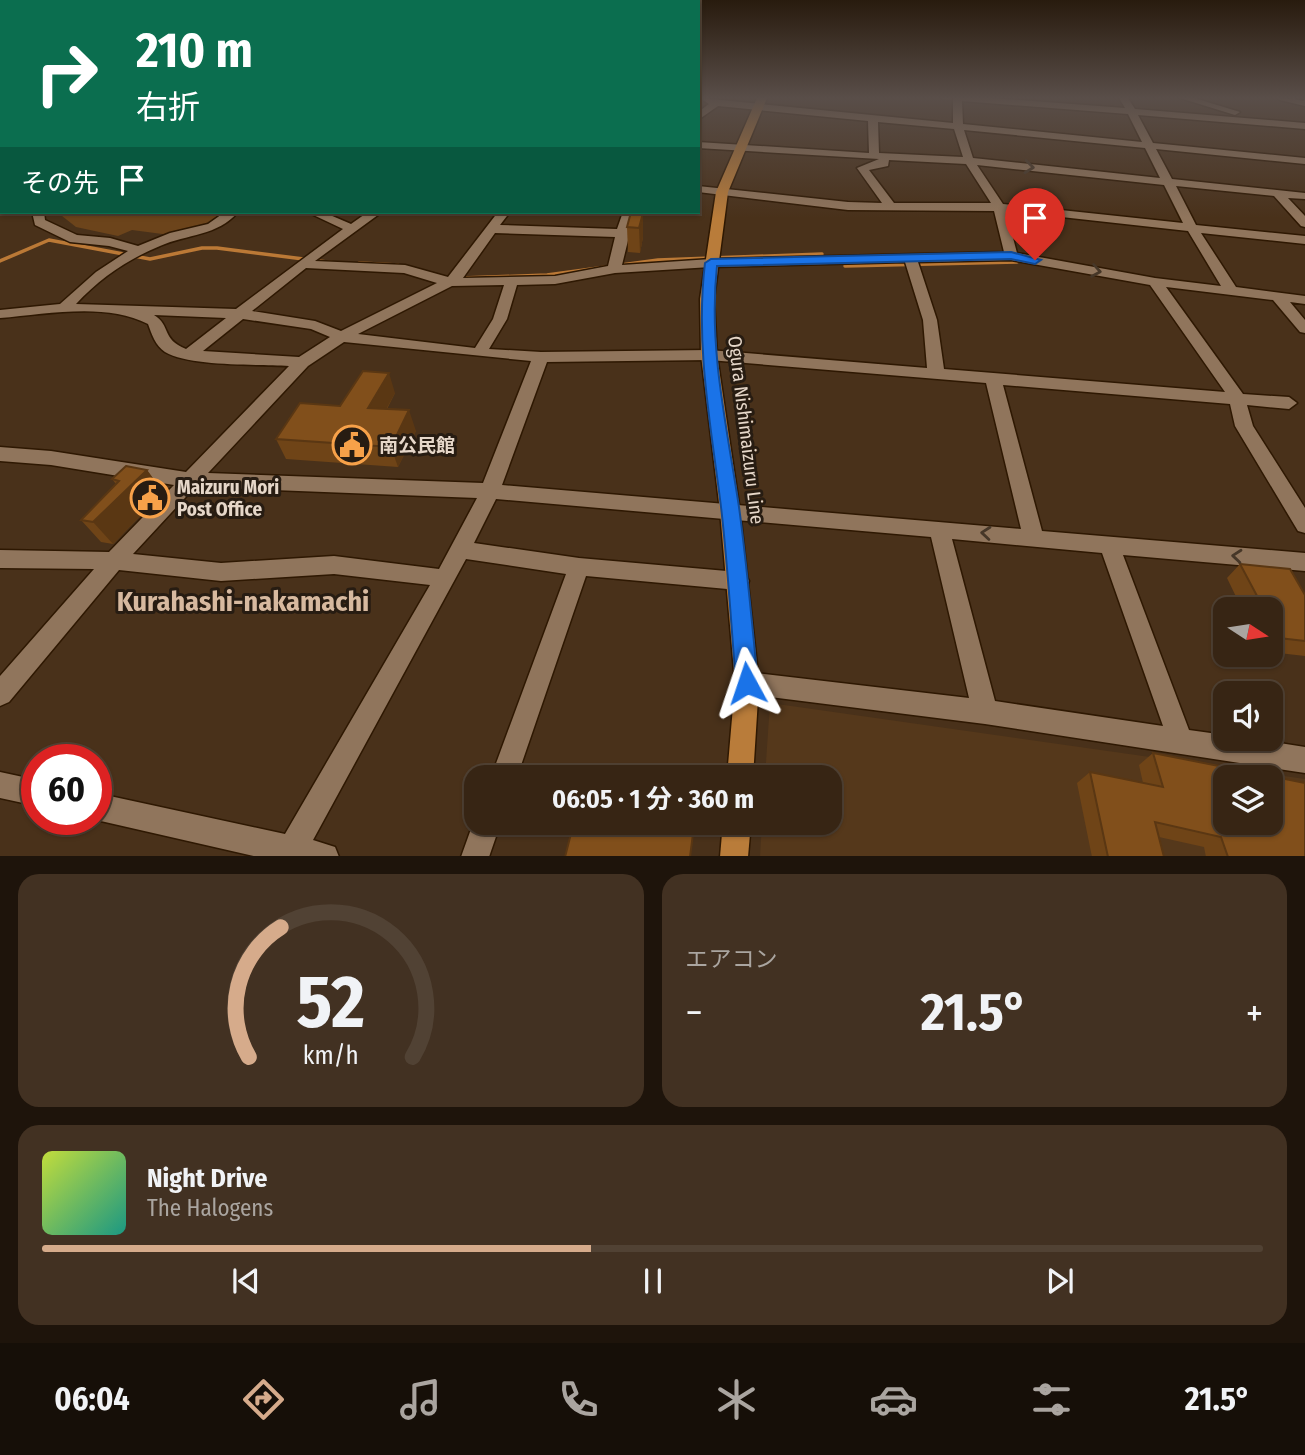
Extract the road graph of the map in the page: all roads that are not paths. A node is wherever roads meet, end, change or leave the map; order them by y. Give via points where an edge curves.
1 (745, 138) edge
2 (876, 138) edge
3 (962, 138) edge
4 (1064, 138) edge
5 (1147, 138) edge
6 (700, 145) edge
7 (1152, 147) junction
8 (741, 149) junction
9 (879, 156) junction
10 (970, 161) junction
11 (1305, 161) edge
12 (1169, 181) junction
13 (700, 189) edge
14 (722, 192) junction
15 (1278, 193) junction
16 (1305, 196) edge
17 (890, 206) junction
18 (999, 207) junction
19 (38, 214) edge
20 (230, 214) edge
21 (318, 214) edge
22 (373, 214) edge
23 (503, 214) edge
24 (628, 214) edge
25 (1305, 223) edge
26 (351, 228) junction
27 (1192, 228) junction
28 (494, 229) junction
29 (621, 233) junction
30 (1305, 240) edge
31 (139, 250) junction
32 (1011, 256) junction
33 (910, 257) junction
34 (308, 260) junction
35 (711, 263) junction
36 (614, 264) junction
37 (455, 279) junction
38 (512, 280) junction
39 (1155, 282) junction
40 (1231, 290) junction
41 (1278, 297) junction
42 (1305, 300) edge
43 (64, 308) junction
44 (130, 308) junction
45 (0, 314) edge
46 (240, 314) junction
47 (1305, 329) edge
48 (341, 337) junction
49 (479, 353) junction
50 (188, 355) junction
51 (709, 355) junction
52 (541, 357) junction
53 (302, 362) junction
54 (936, 373) junction
55 (993, 378) junction
56 (1237, 397) junction
57 (1289, 403) dead end
58 (0, 454) edge
59 (192, 480) junction
60 (490, 491) junction
61 (730, 510) junction
62 (1305, 525) edge
63 (939, 528) junction
64 (1032, 537) junction
65 (1109, 544) junction
66 (461, 550) junction
67 (0, 559) edge
68 (114, 561) junction
69 (1305, 562) edge
70 (579, 567) junction
71 (443, 578) junction
72 (738, 581) junction
73 (747, 683) junction
74 (0, 694) edge
75 (985, 712) junction
76 (1181, 742) junction
77 (1305, 760) edge
78 (508, 765) edge
79 (741, 765) edge
80 (0, 785) edge
81 (21, 790) edge
82 (112, 811) edge
83 (482, 835) edge
84 (736, 835) edge
85 (290, 853) edge
86 (325, 856) edge
87 (475, 856) edge
88 (734, 856) edge

1 - 8 main road, Ogura Nishimaizuru Line
2 - 9 street
3 - 10 street
4 - 7 street
5 - 7 street
6 - 8 street
7 - 11 street
7 - 12 street
8 - 9 street
8 - 14 main road, Ogura Nishimaizuru Line
9 - 10 street
9 - 17 street via 884,164 862,168
10 -> 12 street
10 - 18 street
12 - 15 street
12 - 27 street
13 - 14 street
14 - 17 street
14 - 35 main road, Ogura Nishimaizuru Line
15 - 16 street
15 - 25 street
17 - 18 street
18 - 27 street
18 - 32 street
19 - 31 street via 39,222 74,239
20 - 31 street via 220,224
21 - 26 street
22 - 26 street
23 - 28 street
24 - 29 street
26 - 34 street
27 - 30 street
27 - 40 street
28 - 29 street
28 - 37 street
29 - 36 street
31 - 43 street via 111,267
32 - 33 street
32 -> 39 street
33 - 35 street
33 - 54 street via 930,320
34 - 37 street via 405,269
34 - 46 street
35 - 36 street
35 - 51 main road, Ogura Nishimaizuru Line
36 - 38 street via 555,280
37 - 38 street
37 - 48 street
38 - 49 street via 500,319
39 - 40 street
39 - 56 street
40 - 41 street
41 - 42 street
41 - 47 street
43 - 44 street
43 - 45 street
44 - 46 street
44 - 50 street via 155,322 170,348
46 - 48 street via 315,325
46 - 50 street
48 - 49 street
48 - 53 street
49 - 52 street
50 - 53 street
51 - 52 street
51 - 54 street
51 - 61 main road, Ogura Nishimaizuru Line
52 - 60 street
53 - 59 street
54 - 55 street
55 - 56 street
55 - 64 street
56 - 57 street
56 - 62 street via 1244,426
58 - 59 street
59 - 60 street
59 - 68 street
60 - 61 street
60 - 66 street
61 - 63 street
61 - 72 main road, Ogura Nishimaizuru Line
64 -> 63 street
63 - 75 street
64 - 65 street
69 -> 65 street
65 - 76 street
66 - 70 street
66 - 71 street
67 - 68 street
68 - 71 street via 221,572 334,565
68 - 74 street
70 - 72 street
70 - 78 street
71 - 85 street
72 - 73 main road, Ogura Nishimaizuru Line
73 - 75 street
73 - 79 main road, Ogura Nishimaizuru Line
75 - 76 street
76 - 77 street
80 - 81 street
82 - 85 street
83 - 87 street
84 - 88 main road
85 - 86 street

